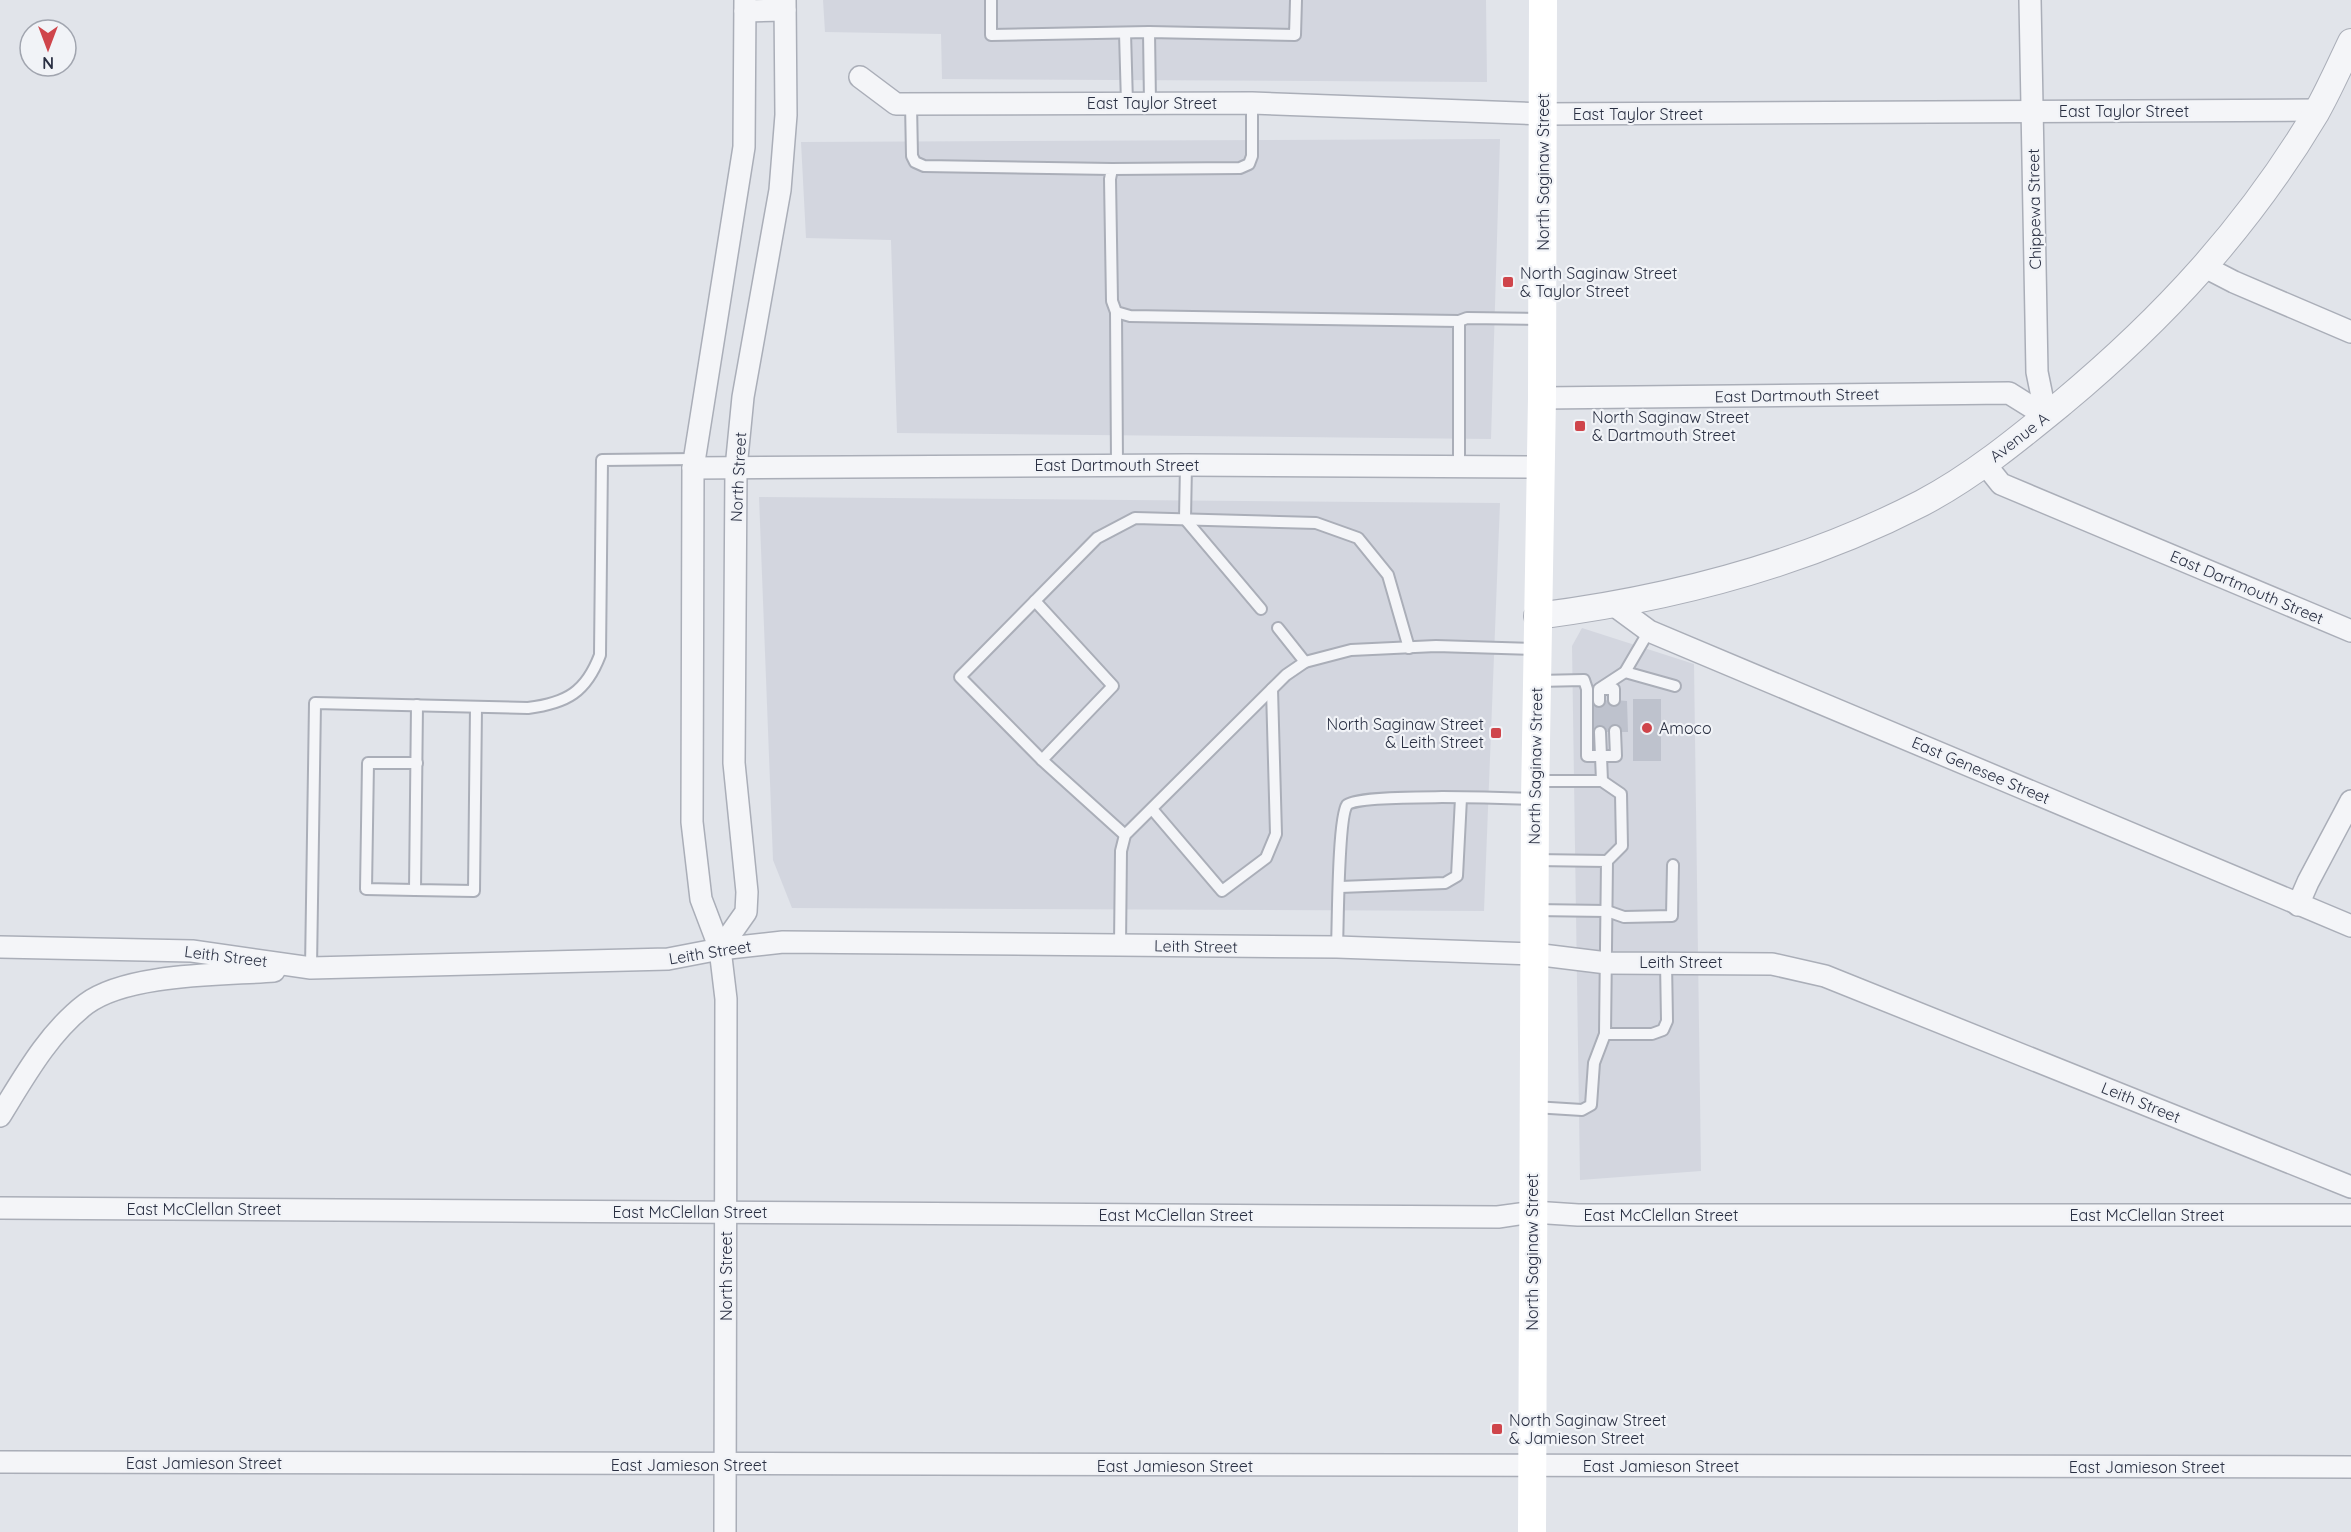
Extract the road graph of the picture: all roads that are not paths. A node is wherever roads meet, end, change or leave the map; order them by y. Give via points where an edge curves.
1 (991, 0) edge
2 (1296, 0) edge
3 (1543, 0) edge
4 (2031, 0) edge
5 (745, 5) edge
6 (785, 5) edge
7 (1149, 32) junction
8 (1125, 33) junction
9 (2351, 42) edge
10 (860, 77) dead end
11 (1127, 103) junction
12 (1150, 103) junction
13 (1252, 103) junction
14 (911, 104) junction
15 (2318, 110) junction
16 (2032, 111) junction
17 (1543, 114) junction
18 (1112, 169) junction
19 (2205, 267) junction
20 (1116, 312) junction
21 (1542, 319) junction
22 (1459, 321) junction
23 (2351, 333) edge
24 (1542, 398) junction
25 (2046, 416) junction
26 (694, 464) junction
27 (1985, 464) junction
28 (1117, 465) junction
29 (1186, 465) junction
30 (1459, 467) junction
31 (1541, 467) junction
32 (736, 468) junction
33 (1185, 519) junction
34 (1035, 601) junction
35 (1615, 606) junction
36 (1261, 609) dead end
37 (1537, 616) junction
38 (1278, 628) dead end
39 (1649, 631) junction
40 (2351, 631) edge
41 (1409, 648) junction
42 (1536, 649) junction
43 (1305, 662) junction
44 (1625, 672) junction
45 (1536, 681) junction
46 (1675, 686) dead end
47 (1272, 689) junction
48 (1587, 689) junction
49 (1599, 689) junction
50 (1614, 700) dead end
51 (1599, 701) dead end
52 (417, 705) junction
53 (476, 707) junction
54 (1615, 731) dead end
55 (1600, 732) dead end
56 (1601, 756) junction
57 (1042, 760) junction
58 (417, 763) junction
59 (1602, 781) junction
60 (1535, 790) junction
61 (1461, 798) junction
62 (2351, 801) edge
63 (1152, 809) junction
64 (1125, 835) junction
65 (1534, 860) junction
66 (1607, 861) junction
67 (1673, 865) dead end
68 (1340, 887) junction
69 (416, 890) junction
70 (2298, 904) junction
71 (1534, 910) junction
72 (1607, 911) junction
73 (2351, 926) edge
74 (1120, 945) junction
75 (1337, 946) junction
76 (0, 947) edge
77 (720, 949) junction
78 (1534, 954) junction
79 (1666, 961) junction
80 (1607, 963) junction
81 (311, 968) junction
82 (1605, 1034) junction
83 (1533, 1107) junction
84 (0, 1116) edge
85 (2351, 1187) edge
86 (0, 1208) edge
87 (726, 1212) junction
88 (1533, 1212) junction
89 (2351, 1215) edge
90 (0, 1462) edge
91 (725, 1465) junction
92 (1533, 1466) junction
93 (2351, 1467) edge
94 (725, 1532) edge
95 (1532, 1532) edge

1 - 8 lane via 991,35
2 - 7 lane via 1295,35
3 - 17 main road, North Saginaw Street
4 - 16 street, Chippewa Street
5 - 6 street
5 - 26 street, North Street via 744,147
6 - 32 street, North Street via 786,115 780,190 743,397
7 - 8 lane
7 - 12 lane
8 - 11 lane
9 - 15 street, Avenue A
10 - 14 street, East Taylor Street via 896,104
11 - 12 street, East Taylor Street
11 - 14 street, East Taylor Street
12 - 13 street, East Taylor Street
13 - 17 street, East Taylor Street
13 - 18 lane via 1249,164 1240,168
14 - 18 lane via 912,156 924,166
15 - 16 street, East Taylor Street
15 - 19 street, Avenue A via 2239,227
16 - 17 street, East Taylor Street
16 - 25 street, Chippewa Street via 2037,372
17 - 21 main road, North Saginaw Street
18 - 20 lane via 1112,301
19 - 23 street
19 - 25 street, Avenue A via 2112,361
20 - 22 lane via 1130,316
20 - 28 lane
21 - 22 lane
21 - 24 main road, North Saginaw Street
22 - 30 lane
24 - 25 street, East Dartmouth Street via 2009,393
24 - 31 main road, North Saginaw Street
25 - 27 street, Avenue A
26 - 32 street, East Dartmouth Street
26 - 53 lane via 602,460 600,655 592,676 574,694 554,705
26 - 77 street, North Street via 692,822 701,898
27 - 35 street, Avenue A via 1925,501 1870,528 1776,565
27 - 40 street, East Dartmouth Street via 2001,484
28 - 29 street, East Dartmouth Street
28 - 32 street, East Dartmouth Street
29 - 30 street, East Dartmouth Street
29 - 33 lane
30 - 31 street, East Dartmouth Street
31 - 37 main road, North Saginaw Street
32 - 77 street, North Street via 734,763 747,892 746,912
33 - 34 lane via 1135,518 1110,530 1097,538
33 - 36 lane
33 - 41 lane via 1316,523 1358,538 1388,575
34 - 57 lane via 1113,686
34 - 57 lane via 960,677
35 - 37 street, Avenue A
35 - 39 street, East Genesee Street
37 - 42 main road, North Saginaw Street
38 - 43 lane
39 - 44 lane
39 - 70 street, East Genesee Street
41 - 42 lane
41 - 43 lane via 1351,650
42 - 45 main road, North Saginaw Street
43 - 47 lane
44 - 46 lane
44 - 49 lane
45 - 48 lane via 1584,680
45 - 60 main road, North Saginaw Street
47 - 63 lane
47 - 63 lane via 1276,834 1266,858 1222,891
48 - 49 lane
48 - 56 lane via 1587,756
49 - 50 lane via 1614,689
49 - 51 lane
52 - 53 lane
52 - 58 lane
52 - 81 lane via 315,703
53 - 69 lane via 474,891
54 - 56 lane via 1616,756
55 - 56 lane
56 - 59 lane
57 - 64 lane
58 - 69 lane
58 - 69 lane via 368,763 366,854 366,889
59 - 60 lane
59 - 66 lane via 1621,794 1622,846
60 - 61 lane
60 - 65 main road, North Saginaw Street
61 - 68 lane via 1456,876 1445,883
61 - 68 lane via 1378,798 1351,802 1346,807 1342,830
62 - 70 street
63 - 64 lane
64 - 74 lane via 1121,851
65 - 66 lane
65 - 71 main road, North Saginaw Street
66 - 72 lane
67 - 72 lane via 1672,916 1624,917
68 - 75 lane
70 - 73 street, East Genesee Street
71 - 72 lane
71 - 78 main road, North Saginaw Street
72 - 80 lane
74 - 75 street, Leith Street
74 - 77 street, Leith Street via 783,942
75 - 78 street, Leith Street
76 - 81 street, Leith Street via 192,951
77 - 81 street, Leith Street via 668,959
77 - 87 street, North Street via 726,999
78 - 80 street, Leith Street
78 - 83 main road, North Saginaw Street
79 - 80 street, Leith Street
79 - 82 lane via 1667,1021 1663,1030 1652,1034
79 - 85 street, Leith Street via 1772,964 1825,976
80 - 82 lane
81 - 84 street via 129,984 87,1003 49,1042
82 - 83 lane via 1594,1063 1591,1105 1582,1110
83 - 88 main road, North Saginaw Street
86 - 87 street, East McClellan Street
87 - 88 street, East McClellan Street via 1498,1217
87 - 91 street, North Street
88 - 89 street, East McClellan Street
88 - 92 main road, North Saginaw Street
90 - 91 street, East Jamieson Street
91 - 92 street, East Jamieson Street
91 - 94 street, North Street
92 - 93 street, East Jamieson Street
92 - 95 main road, North Saginaw Street

